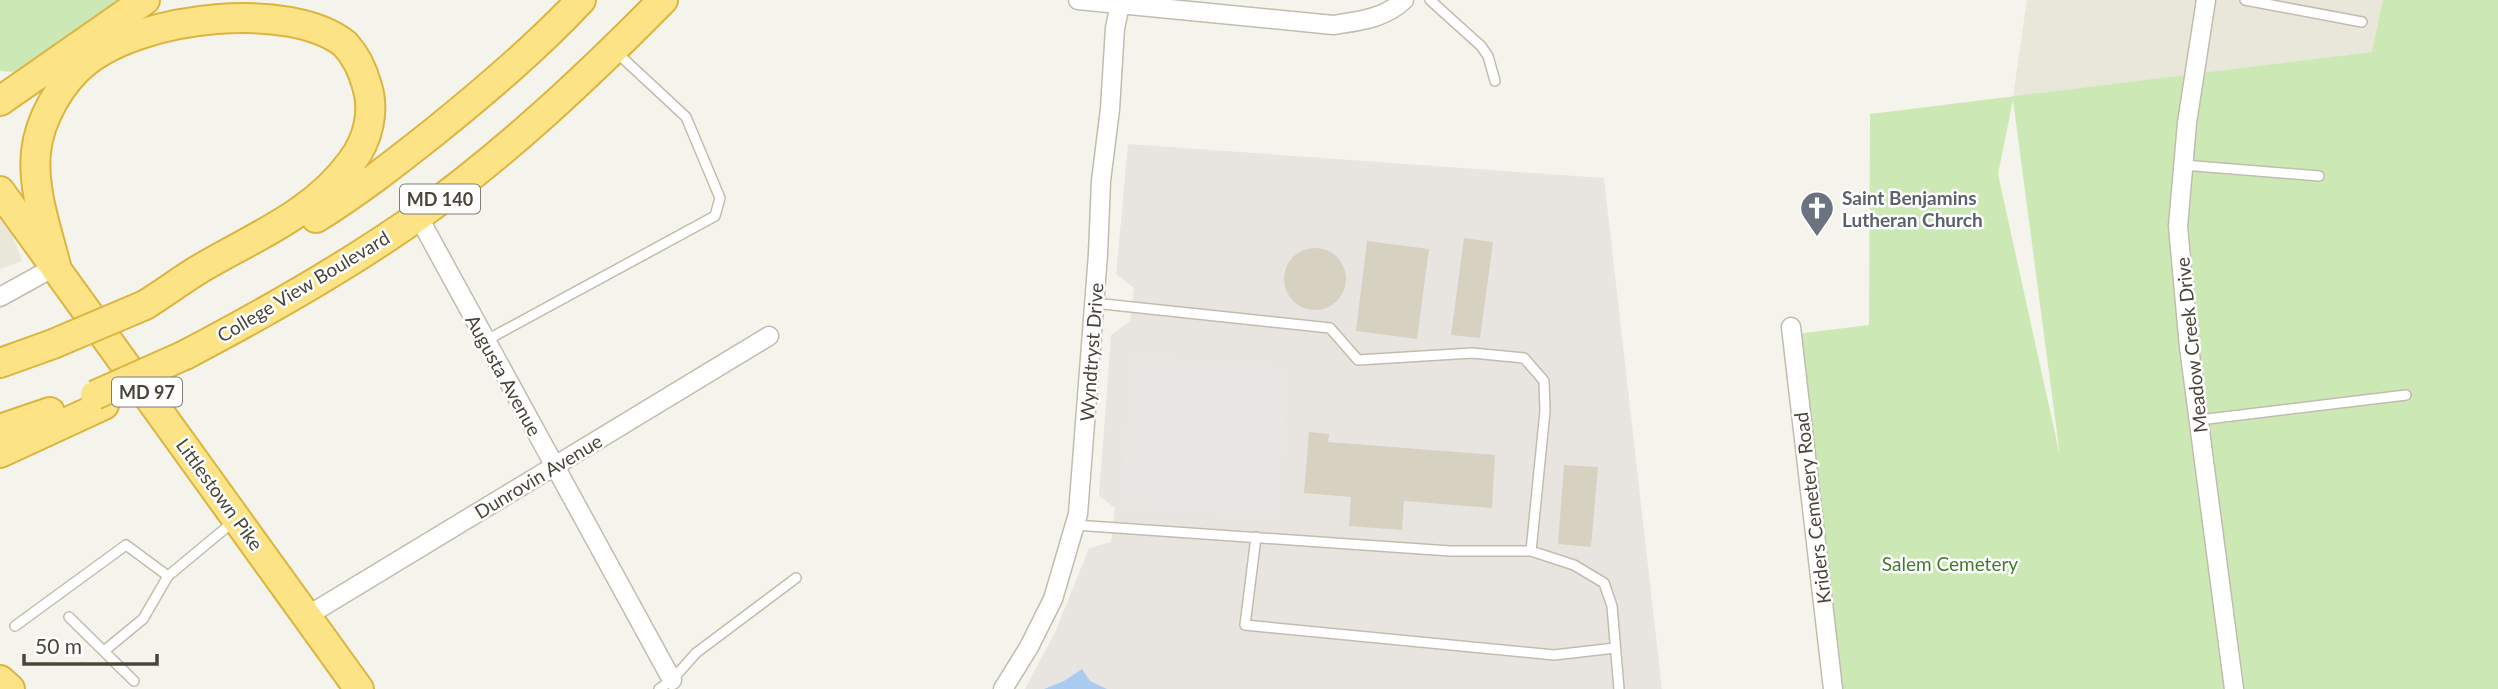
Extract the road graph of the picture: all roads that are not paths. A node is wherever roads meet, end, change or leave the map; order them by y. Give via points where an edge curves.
1 (145, 0) edge
2 (581, 0) edge
3 (663, 0) edge
4 (1078, 0) edge
5 (1404, 0) edge
6 (1430, 0) edge
7 (2206, 0) edge
8 (2245, 0) edge
9 (1121, 3) edge
10 (2362, 22) dead end
11 (614, 50) junction
12 (86, 61) junction
13 (56, 63) junction
14 (1495, 81) dead end
15 (0, 87) edge
16 (0, 101) edge
17 (0, 121) edge
18 (2183, 165) junction
19 (2319, 176) dead end
20 (0, 191) edge
21 (418, 216) junction
22 (56, 266) junction
23 (0, 297) edge
24 (1094, 303) junction
25 (145, 305) junction
26 (1791, 327) dead end
27 (769, 336) dead end
28 (485, 341) junction
29 (0, 363) edge
30 (2406, 395) dead end
31 (99, 400) junction
32 (2199, 420) junction
33 (0, 429) edge
34 (0, 453) edge
35 (554, 467) junction
36 (237, 519) junction
37 (1075, 525) junction
38 (1256, 537) junction
39 (1531, 551) junction
40 (168, 576) junction
41 (796, 578) dead end
42 (307, 616) junction
43 (69, 617) dead end
44 (15, 626) dead end
45 (1615, 648) junction
46 (104, 651) junction
47 (0, 680) edge
48 (134, 681) dead end
49 (665, 685) edge
50 (10, 689) edge
51 (359, 689) edge
52 (1003, 689) edge
53 (1619, 689) edge
54 (1833, 689) edge
55 (2234, 689) edge

1 - 13 highway
2 - 25 highway, MD 140 via 471,103 346,199 259,251
3 - 11 highway, College View Boulevard / MD 140
4 - 9 street
5 - 9 street via 1371,19 1333,25
6 - 14 lane via 1481,46
7 - 18 street, Meadow Creek Drive
8 - 10 lane
9 - 24 street, Wyndtryst Drive via 1101,181
11 - 21 highway, College View Boulevard / MD 140 via 505,149
11 - 28 lane via 686,117 720,198 715,216
12 - 17 highway
12 - 22 highway, MD 97 via 51,105 36,150 39,195
12 - 25 highway, MD 97 via 127,38 190,16 268,12 304,20 335,36 359,64 369,92 370,117 363,142 334,183 280,226
13 - 15 highway
13 - 16 highway
18 - 19 lane
18 - 32 street, Meadow Creek Drive via 2178,226
20 - 22 highway, Littlestown Pike
21 - 28 street, Augusta Avenue
21 - 31 highway, College View Boulevard / MD 140, bridge via 189,360
22 - 23 street
22 - 36 highway, Littlestown Pike / MD 97
24 - 37 street, Wyndtryst Drive
24 - 39 lane via 1331,328 1358,360 1472,353 1524,358 1544,381
25 - 29 highway, MD 97, bridge
26 - 54 street, Kriders Cemetery Road
27 - 35 street, Dunrovin Avenue
28 - 35 street, Augusta Avenue
30 - 32 lane
31 - 33 highway, College View Boulevard / MD 140
31 - 34 highway
32 - 55 street, Meadow Creek Drive
35 - 42 street, Dunrovin Avenue
35 - 49 street, Augusta Avenue
36 - 40 lane
36 - 42 highway, Littlestown Pike / MD 97
37 - 38 lane
37 - 52 street, Wyndtryst Drive via 1053,599
38 - 39 lane via 1450,551
38 - 45 lane via 1245,625 1554,655
39 - 45 lane via 1574,565 1604,583 1612,606
40 - 44 lane via 126,545
40 - 46 lane via 143,618
41 - 49 lane via 696,653
42 - 51 highway, Littlestown Pike / MD 97
43 - 46 lane
45 - 53 lane
46 - 48 lane
47 - 50 highway

